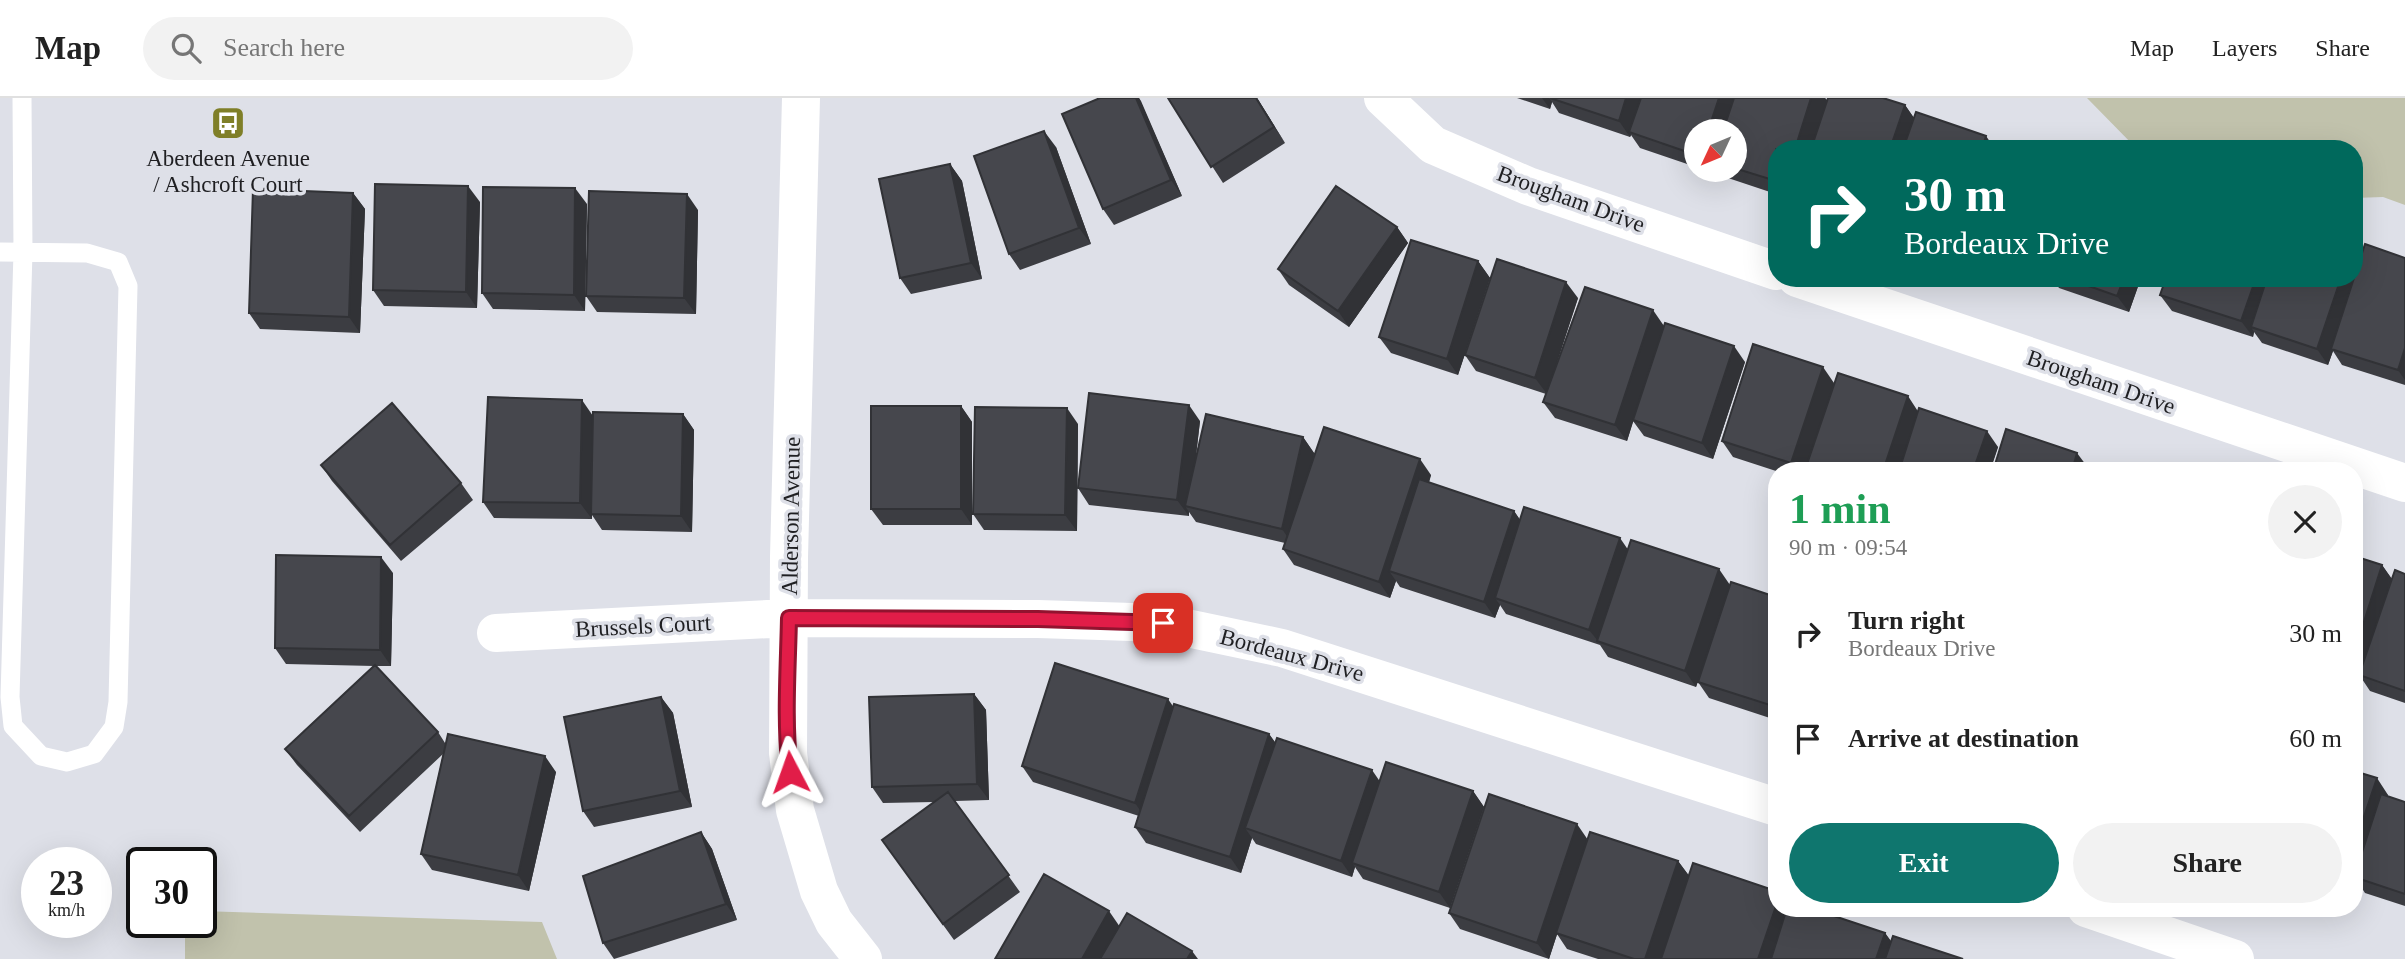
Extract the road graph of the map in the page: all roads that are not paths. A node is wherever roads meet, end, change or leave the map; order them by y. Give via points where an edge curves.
1 (22, 98) edge
2 (801, 98) edge
3 (1383, 98) edge
4 (0, 252) edge
5 (23, 252) junction
6 (1768, 268) edge
7 (1824, 287) edge
8 (2343, 462) edge
9 (2363, 469) edge
10 (2405, 483) edge
11 (789, 618) junction
12 (496, 633) dead end
13 (1768, 804) edge
14 (2112, 917) edge
15 (863, 959) edge
16 (2235, 959) edge

1 - 5 lane
2 - 11 street, Alderson Avenue
3 - 6 street, Brougham Drive via 1433,145 1528,186
4 - 5 lane
5 - 5 lane via 10,697 13,726 41,756 67,762 94,754 114,727 118,702 128,286 118,262 87,253
7 - 8 street, Brougham Drive
9 - 10 street, Brougham Drive
11 - 12 street, Brussels Court
11 - 13 street, Bordeaux Drive via 1163,623 1282,648
11 - 15 street, Alderson Avenue via 788,752 795,810 819,891 834,922
14 - 16 street

